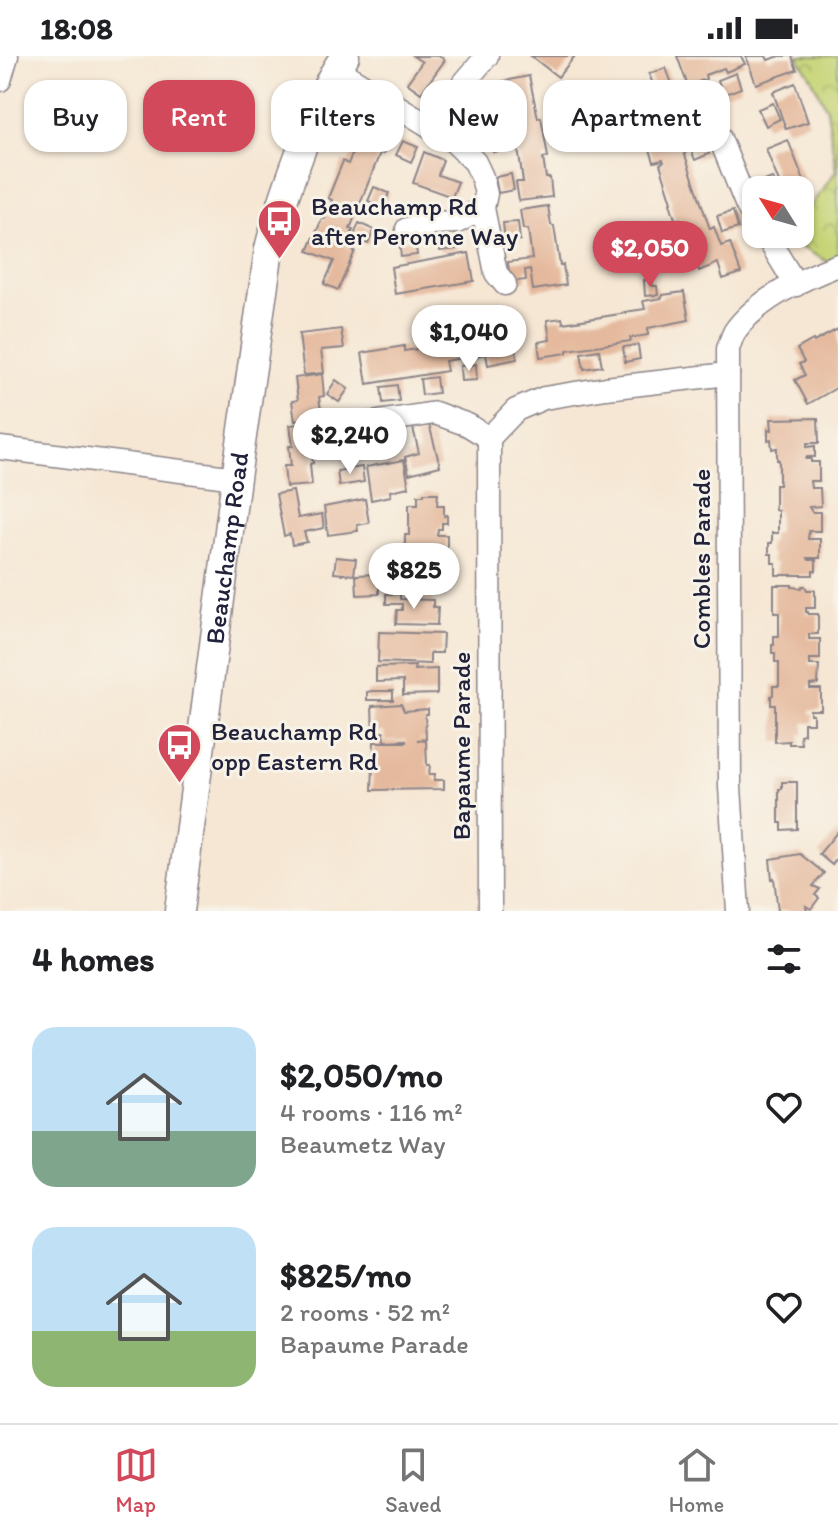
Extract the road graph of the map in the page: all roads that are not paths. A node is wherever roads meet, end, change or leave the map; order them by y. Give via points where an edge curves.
1 (7, 56) edge
2 (487, 56) edge
3 (340, 62) edge
4 (0, 80) edge
5 (466, 80) edge
6 (420, 119) edge
7 (465, 152) edge
8 (725, 152) edge
9 (742, 194) edge
10 (483, 208) junction
11 (407, 229) dead end
12 (774, 248) edge
13 (838, 265) edge
14 (505, 284) dead end
15 (796, 285) junction
16 (728, 374) junction
17 (371, 423) dead end
18 (489, 438) junction
19 (0, 448) edge
20 (236, 478) junction
21 (179, 911) edge
22 (490, 911) edge
23 (738, 911) edge

1 - 4 street
2 - 5 street
3 - 6 street
3 - 20 main road, Beauchamp Road via 319,102 276,218
7 - 10 street via 482,177
8 - 9 street
10 - 11 street via 457,222
10 - 14 street via 496,273
12 - 15 street
13 - 15 street, Combles Parade
15 - 16 street, Combles Parade via 760,305 734,332
16 - 18 street via 544,398 516,410
16 - 23 street, Combles Parade via 730,787
17 - 18 street via 435,413
18 - 22 street, Bapaume Parade
19 - 20 street
20 - 21 main road, Beauchamp Road

